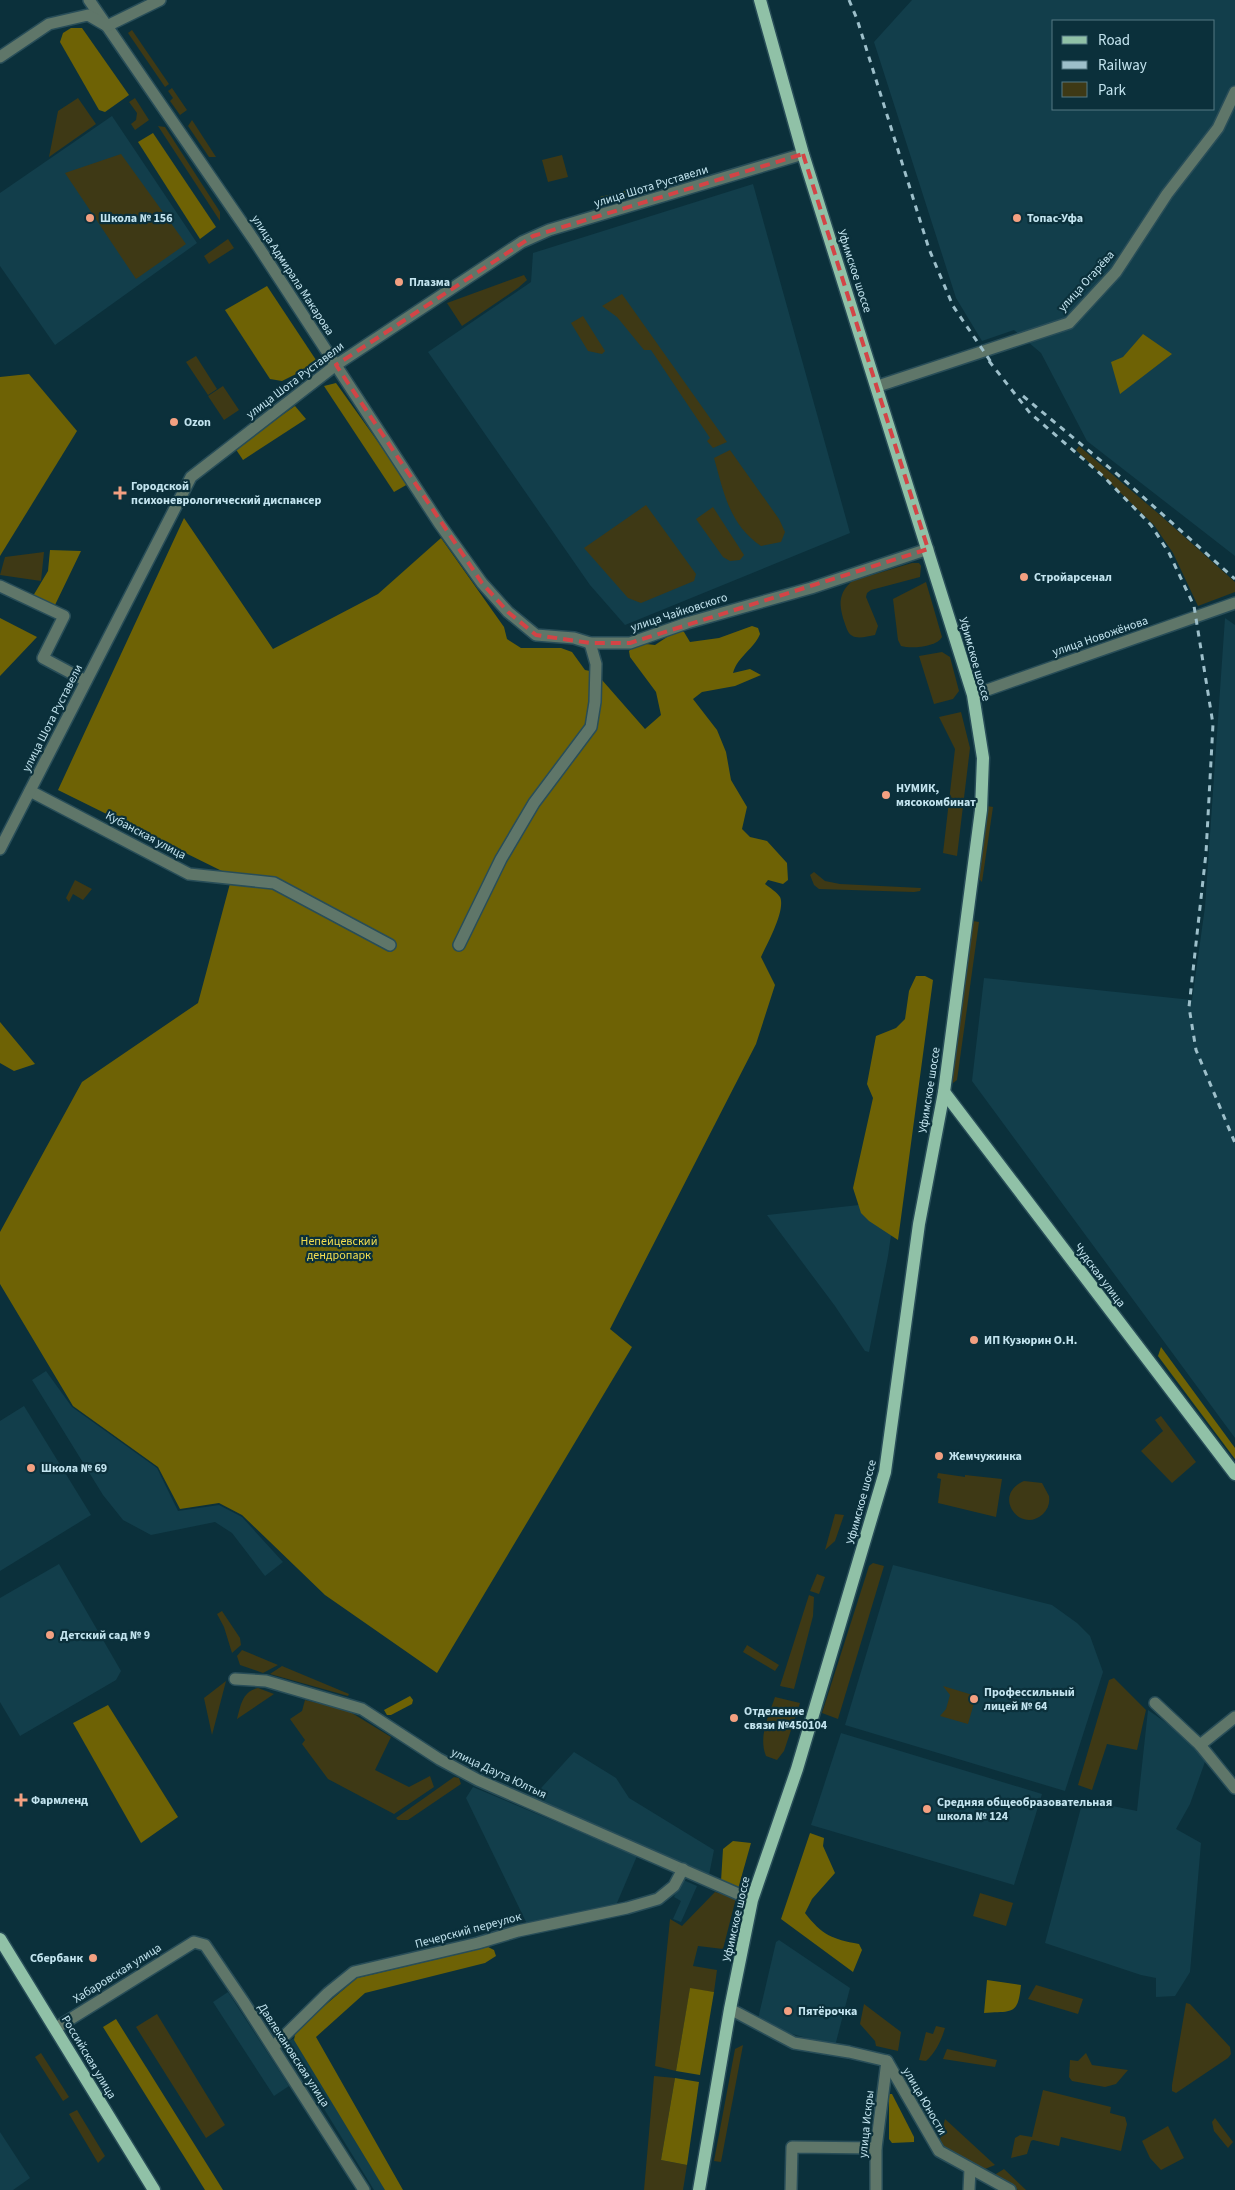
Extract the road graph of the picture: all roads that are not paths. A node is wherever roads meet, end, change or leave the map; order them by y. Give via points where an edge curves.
1 (89, 0) edge
2 (160, 0) edge
3 (760, 0) edge
4 (107, 26) junction
5 (0, 57) edge
6 (1235, 92) edge
7 (803, 154) junction
8 (336, 365) junction
9 (878, 386) junction
10 (928, 549) junction
11 (0, 586) edge
12 (1235, 603) edge
13 (590, 643) junction
14 (86, 681) junction
15 (973, 695) junction
16 (30, 791) junction
17 (0, 849) edge
18 (390, 945) dead end
19 (459, 945) dead end
20 (944, 1092) junction
21 (1235, 1474) edge
22 (235, 1679) dead end
23 (1155, 1703) dead end
24 (1235, 1717) edge
25 (1200, 1745) junction
26 (1235, 1788) edge
27 (683, 1868) junction
28 (752, 1900) junction
29 (0, 1939) edge
30 (194, 1942) joint
31 (730, 2009) junction
32 (56, 2028) junction
33 (273, 2047) junction
34 (887, 2061) junction
35 (876, 2148) junction
36 (970, 2170) junction
37 (154, 2190) edge
38 (364, 2190) edge
39 (699, 2190) edge
40 (791, 2190) edge
41 (876, 2190) edge
42 (969, 2190) edge
43 (1010, 2190) edge

1 - 4 street, улица Адмирала Макарова
2 - 4 street
3 - 7 main road, Уфимское шоссе
4 - 5 street via 88,15 48,24
4 - 8 street, улица Адмирала Макарова
6 - 9 street, улица Огарёва via 1218,128 1167,194 1116,272 1069,323
7 - 8 street, улица Шота Руставели via 533,236
7 - 9 main road, Уфимское шоссе
8 - 13 street, улица Адмирала Макарова via 439,523 482,583 508,612 536,634
8 - 14 street, улица Шота Руставели via 191,477
9 - 10 main road, Уфимское шоссе
10 - 13 street, улица Чайковского via 630,643
10 - 15 main road, Уфимское шоссе
11 - 14 street via 64,616 43,658
12 - 15 street, улица Новожёнова
13 - 19 street via 596,664 591,728 534,802 501,859
14 - 16 street, улица Шота Руставели
15 - 20 main road, Уфимское шоссе via 983,758 981,810
16 - 17 street, улица Шота Руставели
16 - 18 street, Кубанская улица via 189,874 274,883
20 - 21 main road, Чудская улица
20 - 28 main road, Уфимское шоссе via 919,1224 885,1472 796,1768
22 - 27 street, улица Даута Юлтыя via 266,1681 362,1709 438,1759 478,1780
23 - 25 street
24 - 25 street
25 - 26 street
27 - 28 street, улица Даута Юлтыя
27 - 33 street, Печерский переулок via 674,1886 658,1899 354,1972
28 - 31 main road, Уфимское шоссе
29 - 32 main road, Российская улица
30 - 32 street, Хабаровская улица
30 - 33 street, Давлекановская улица via 205,1945
31 - 34 street, улица Юности via 794,2043
31 - 39 main road, Уфимское шоссе
32 - 37 main road, Российская улица
33 - 38 street, Давлекановская улица
34 - 35 street, улица Искры
34 - 36 street, улица Юности via 939,2151
35 - 40 street via 792,2147
35 - 41 street, улица Искры
36 - 42 street
36 - 43 street, улица Юности

